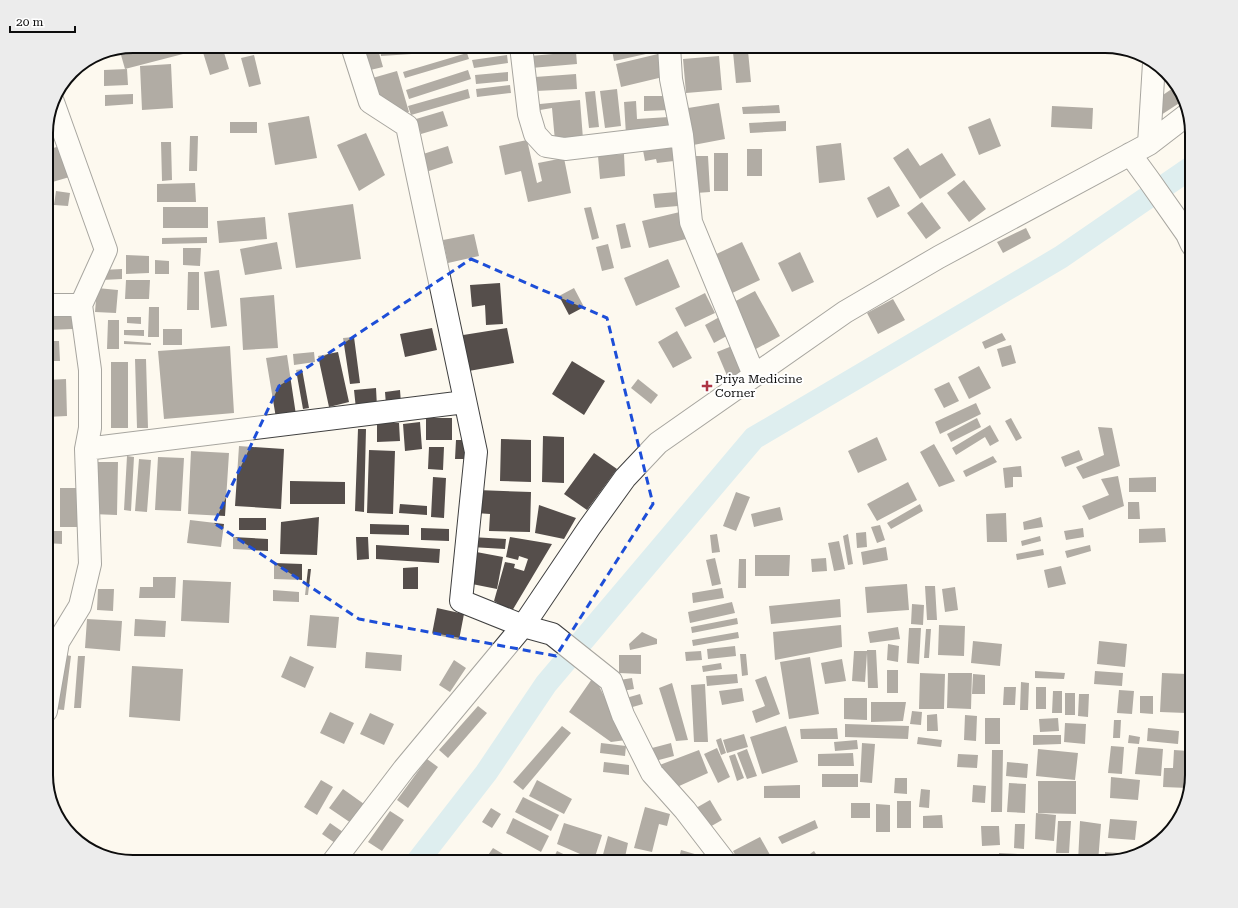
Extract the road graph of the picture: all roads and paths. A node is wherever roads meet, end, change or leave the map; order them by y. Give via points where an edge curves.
1 (354, 53) edge
2 (522, 53) edge
3 (669, 53) edge
4 (1154, 70) edge
5 (56, 111) edge
6 (1183, 118) edge
7 (682, 135) junction
8 (1149, 144) junction
9 (1130, 154) junction
10 (1185, 232) edge
11 (81, 304) junction
12 (53, 305) edge
13 (754, 375) junction
14 (465, 402) junction
15 (86, 449) junction
16 (523, 626) junction
17 (53, 671) edge
18 (338, 855) edge
19 (720, 855) edge

1 - 14 street via 370,102 407,126
2 - 7 street via 529,114 535,134 546,146 565,149
3 - 7 street via 671,79
4 - 8 street
5 - 11 street via 106,250
6 - 8 street
7 - 13 street via 691,222
8 - 9 street
9 - 10 street
9 - 13 street via 878,292
11 - 12 street
11 - 15 street via 90,370 90,428
13 - 16 street via 658,443 625,478
14 - 15 street
14 - 16 street via 476,452 462,601
15 - 17 street via 90,564 80,606 58,642
16 - 18 street via 404,769
16 - 19 street via 552,634 611,681 623,715 652,773

